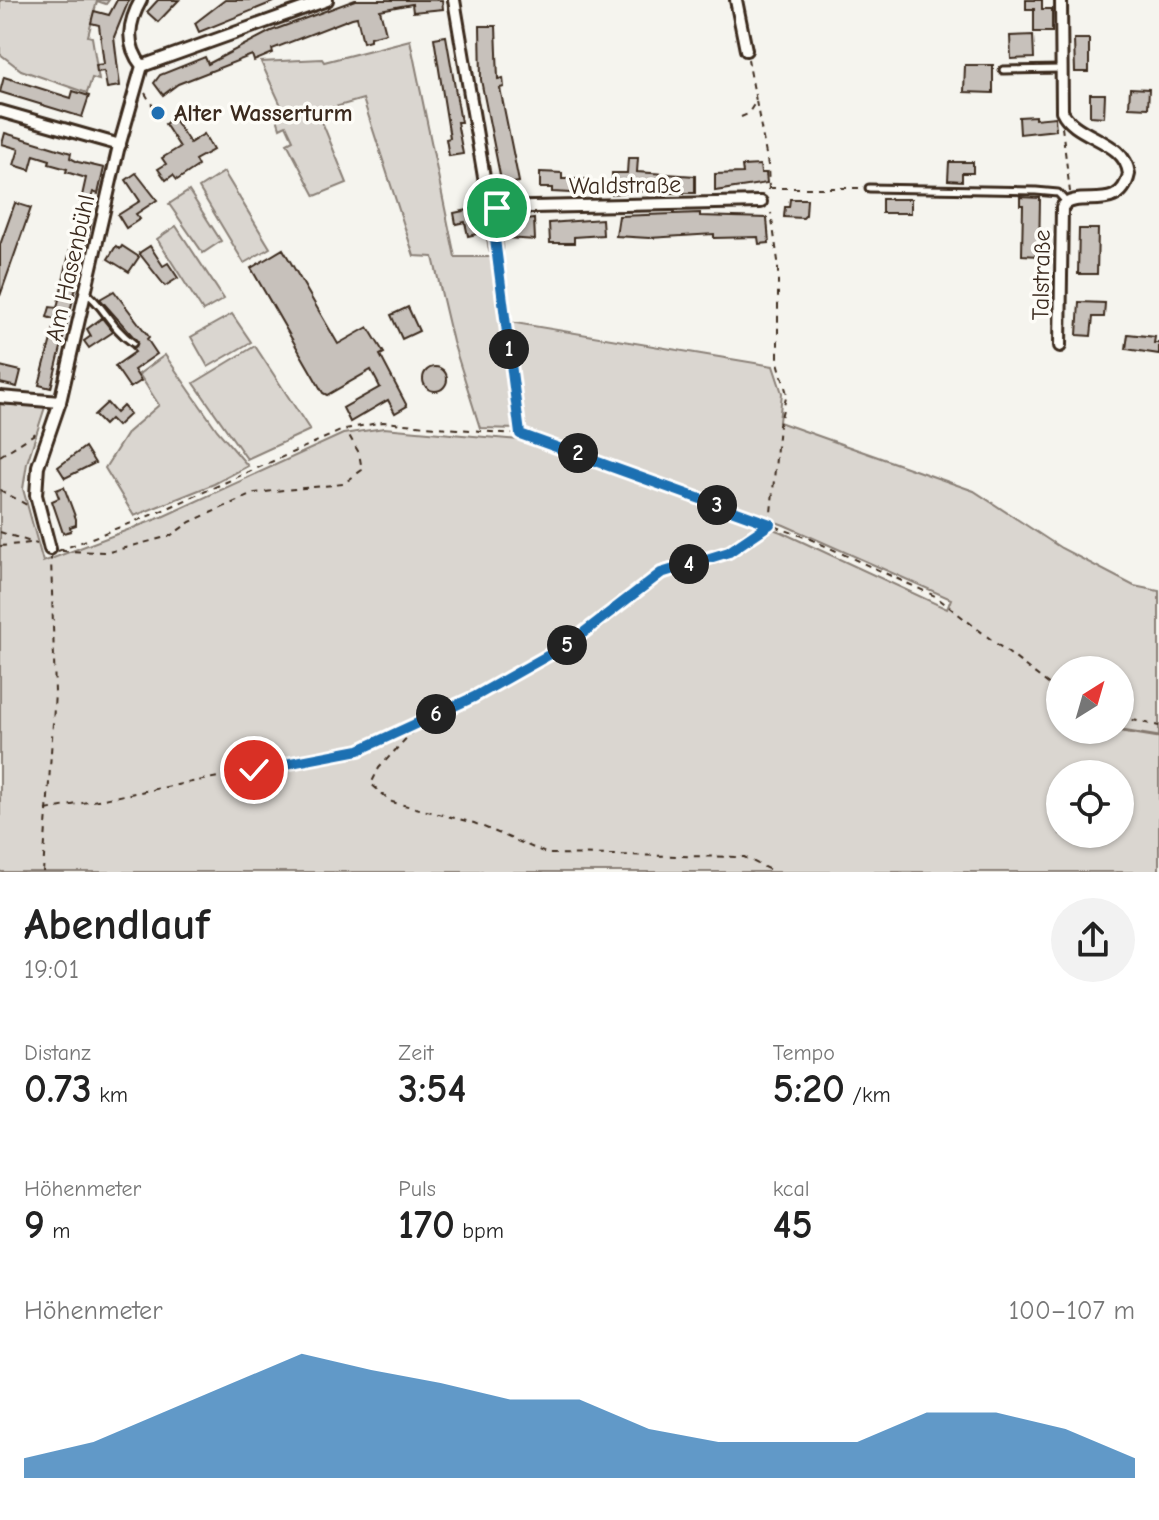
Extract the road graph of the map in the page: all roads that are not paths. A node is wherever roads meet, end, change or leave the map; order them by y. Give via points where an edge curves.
1 (141, 0) edge
2 (327, 0) edge
3 (454, 0) edge
4 (736, 0) edge
5 (1061, 0) edge
6 (746, 50) road end
7 (142, 66) junction
8 (1061, 69) junction
9 (1003, 70) dead end
10 (0, 111) edge
11 (120, 145) junction
12 (869, 188) road end
13 (761, 202) dead end
14 (1066, 202) junction
15 (491, 208) junction
16 (496, 248) joint
17 (84, 291) junction
18 (133, 343) dead end
19 (1060, 346) dead end
20 (0, 397) edge
21 (60, 402) junction
22 (520, 434) road end
23 (55, 550) road end

1 - 7 street, Am Hasenbühl via 129,39
2 - 7 street
3 - 15 street
4 - 6 street
5 - 8 street
7 - 11 street, Am Hasenbühl
8 - 9 lane
8 - 14 street, Talstraße via 1064,117 1118,153 1129,174 1113,196
10 - 11 street
11 - 17 street, Am Hasenbühl
12 - 14 lane via 1036,191 1058,193
13 - 15 street, Waldstraße
14 - 19 street, Talstraße
15 - 16 street
16 - 22 lane
17 - 18 lane via 116,331
17 - 21 street, Am Hasenbühl
20 - 21 street
21 - 23 street, Am Hasenbühl via 35,483

